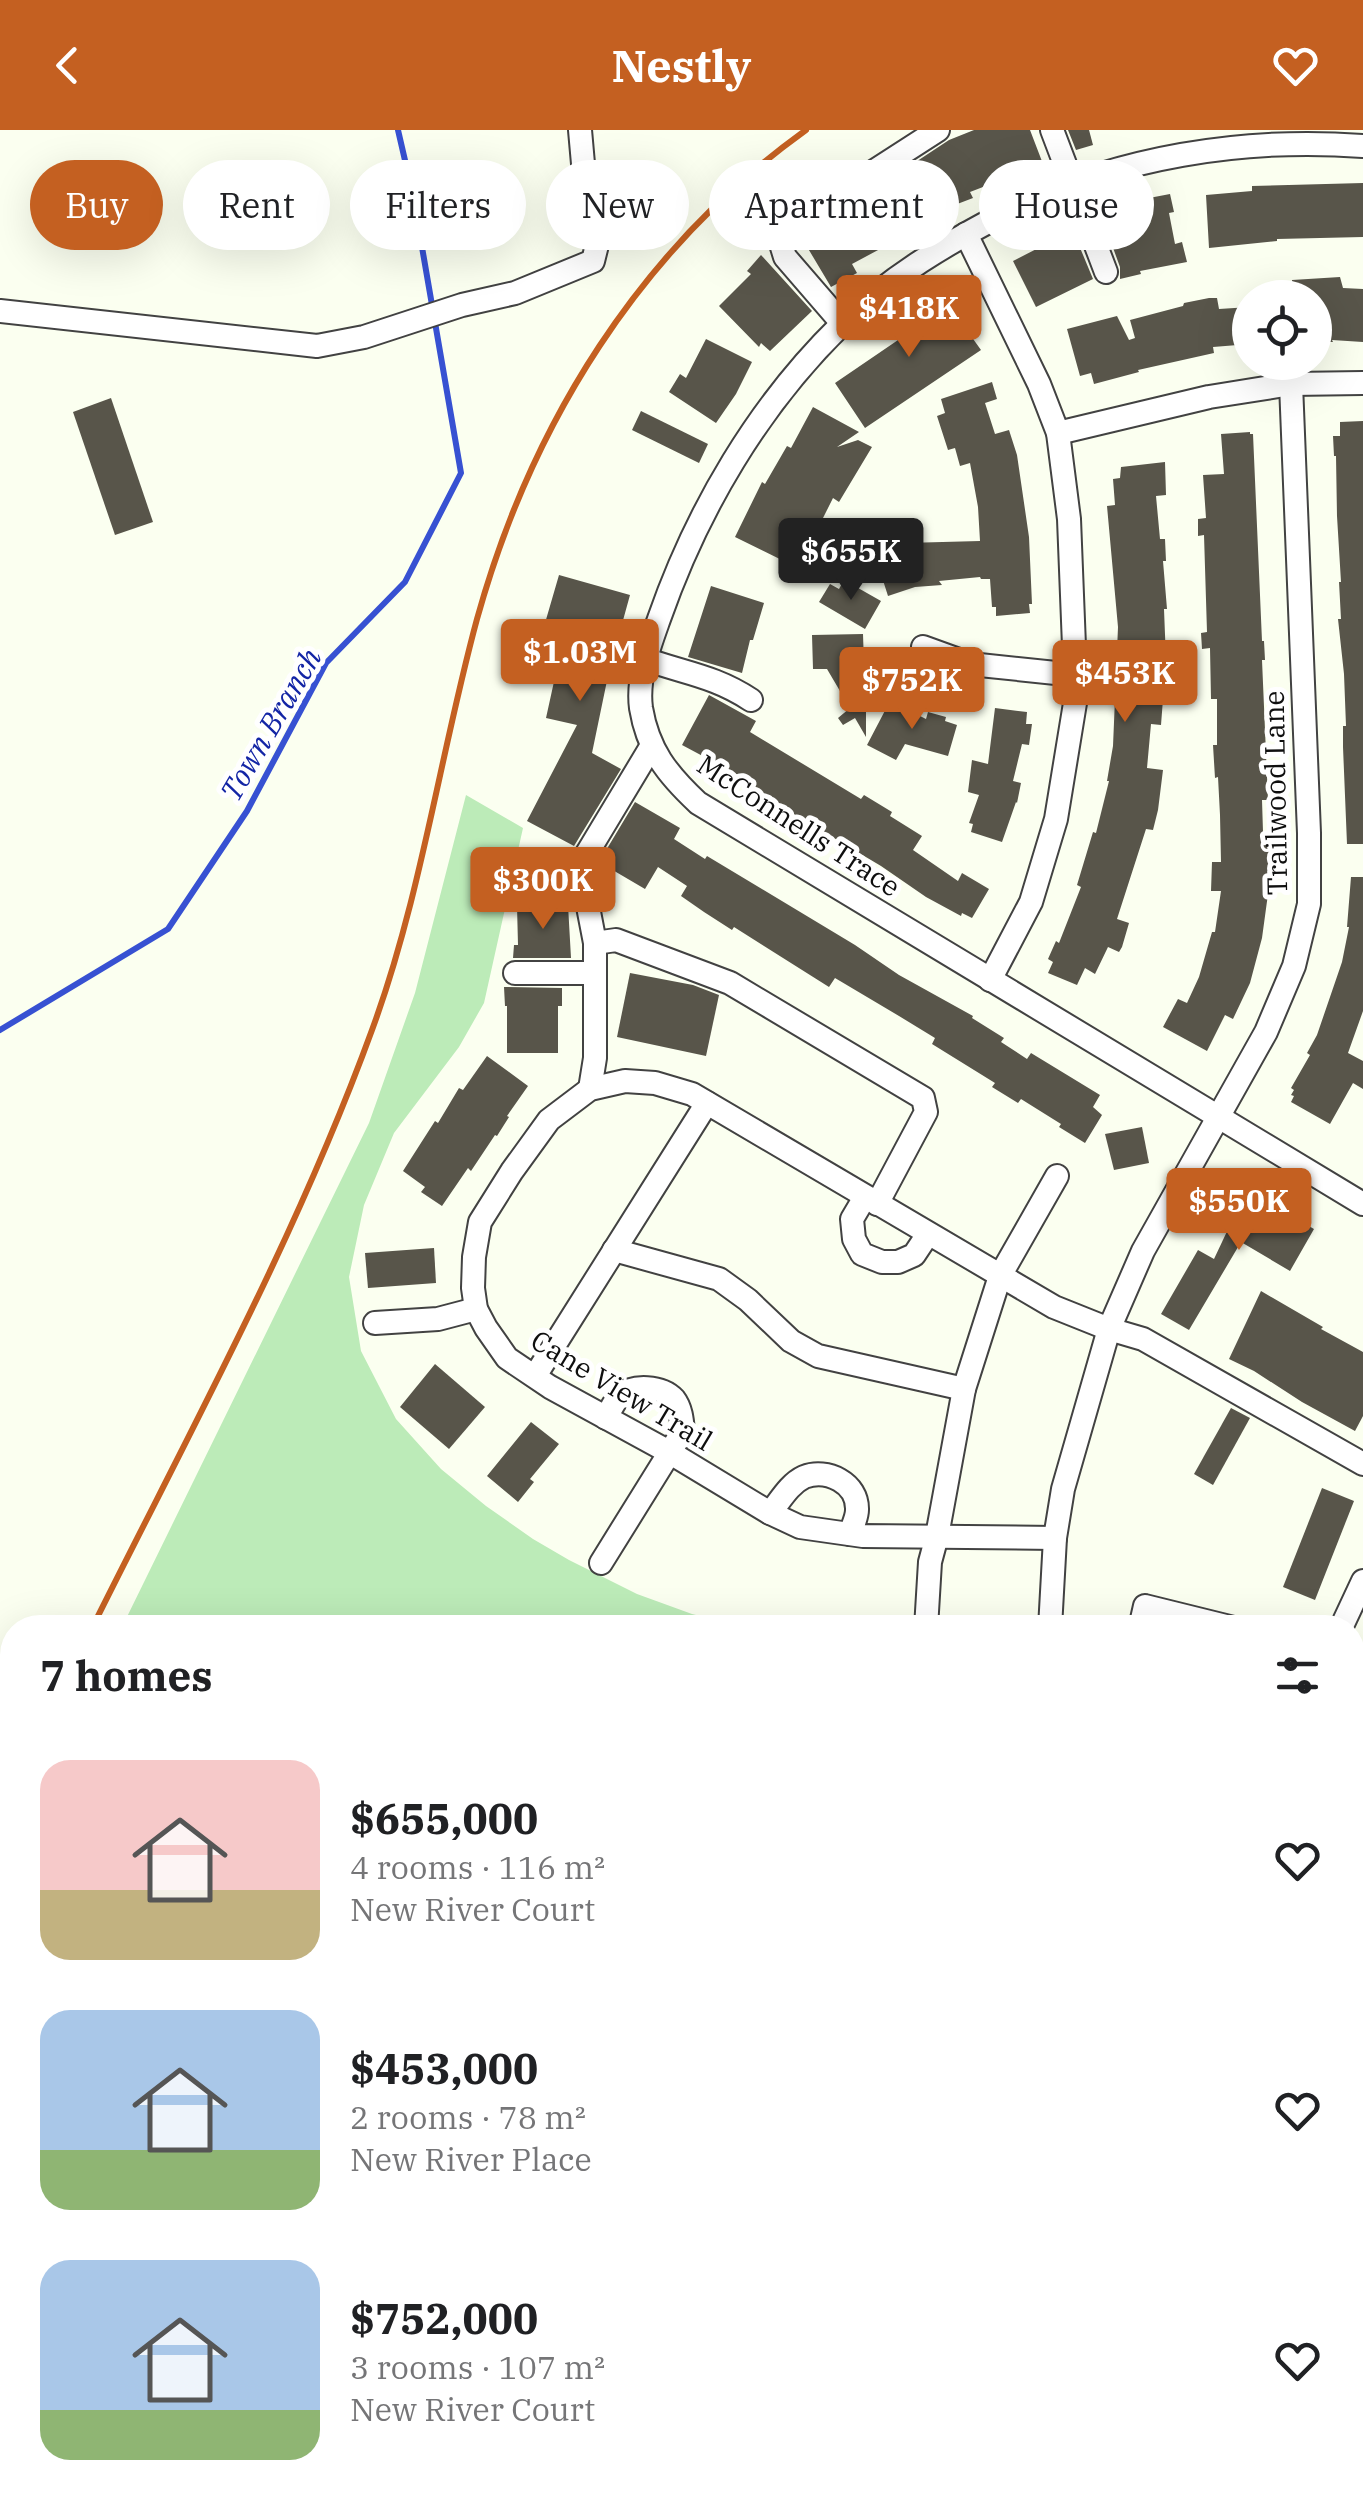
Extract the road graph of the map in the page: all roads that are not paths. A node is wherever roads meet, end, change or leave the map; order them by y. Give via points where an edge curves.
1 (580, 130) edge
2 (938, 130) edge
3 (1052, 130) edge
4 (1363, 146) edge
5 (1064, 160) edge
6 (1154, 161) edge
7 (979, 227) edge
8 (966, 234) junction
9 (1098, 250) edge
10 (1106, 272) dead end
11 (0, 311) edge
12 (842, 323) junction
13 (1363, 382) edge
14 (1291, 384) junction
15 (1058, 432) junction
16 (923, 647) dead end
17 (645, 659) junction
18 (1076, 675) junction
19 (751, 700) dead end
20 (651, 747) junction
21 (595, 943) junction
22 (516, 973) dead end
23 (595, 973) junction
24 (990, 980) junction
25 (590, 1089) junction
26 (707, 1102) junction
27 (1217, 1116) junction
28 (1056, 1176) dead end
29 (871, 1200) junction
30 (1363, 1204) edge
31 (928, 1234) junction
32 (614, 1250) junction
33 (1000, 1276) junction
34 (476, 1309) junction
35 (375, 1323) dead end
36 (1109, 1329) junction
37 (534, 1376) junction
38 (964, 1389) junction
39 (606, 1418) junction
40 (669, 1452) junction
41 (1363, 1464) edge
42 (770, 1513) junction
43 (850, 1534) junction
44 (937, 1536) junction
45 (1056, 1538) junction
46 (601, 1563) dead end
47 (1363, 1581) edge
48 (927, 1615) edge
49 (1051, 1615) edge
50 (1143, 1615) edge
51 (1181, 1615) edge
52 (1347, 1615) edge

1 - 11 street via 599,237 593,261 515,293 317,346
2 - 12 street via 817,208 782,244 784,257
3 - 5 street
4 - 6 street, McConnells Trace via 1226,147
7 - 8 street, McConnells Trace
8 - 12 street, McConnells Trace via 904,272
8 - 15 street
9 - 10 street
12 - 17 street, McConnells Trace via 769,410 708,504
13 - 14 street
14 - 15 street
14 - 27 street, Trailwood Lane via 1309,904 1294,966 1266,1032
15 - 18 street
16 - 18 street via 970,664
17 - 19 street via 707,677
17 - 20 street, McConnells Trace via 640,704
18 - 24 street via 1056,819 1030,902
20 - 21 street via 580,865
20 - 24 street, McConnells Trace via 698,803
21 - 23 street
21 - 29 street via 616,940 730,983 923,1098 926,1112
22 - 23 street
23 - 25 street
24 - 27 street, McConnells Trace
25 - 26 street via 656,1083
25 - 34 street via 549,1120 480,1222
26 - 29 street
26 - 32 street
27 - 30 street, McConnells Trace
27 - 36 street, Trailwood Lane
28 - 33 street
29 - 31 street
29 - 31 street via 852,1219 862,1254 898,1262 914,1256
31 - 33 street
32 - 37 street
32 - 38 street via 719,1279 818,1356
33 - 36 street
33 - 38 street
34 - 35 street
34 - 37 street, Cane View Trail via 508,1358
36 - 41 street via 1143,1338
36 - 45 street, Trailwood Lane via 1062,1489
37 - 39 street, Cane View Trail
38 - 44 street
39 - 40 street, Cane View Trail
39 - 40 street via 620,1395 636,1388 672,1396 683,1431
40 - 42 street, Cane View Trail
40 - 46 street
42 - 43 street, Cane View Trail via 800,1527
42 - 43 street via 802,1478 839,1478 858,1509
43 - 44 street, Cane View Trail
44 - 45 street, Cane View Trail
44 - 48 street
45 - 49 street, Trailwood Lane
47 - 52 street
50 - 51 street via 1145,1606

